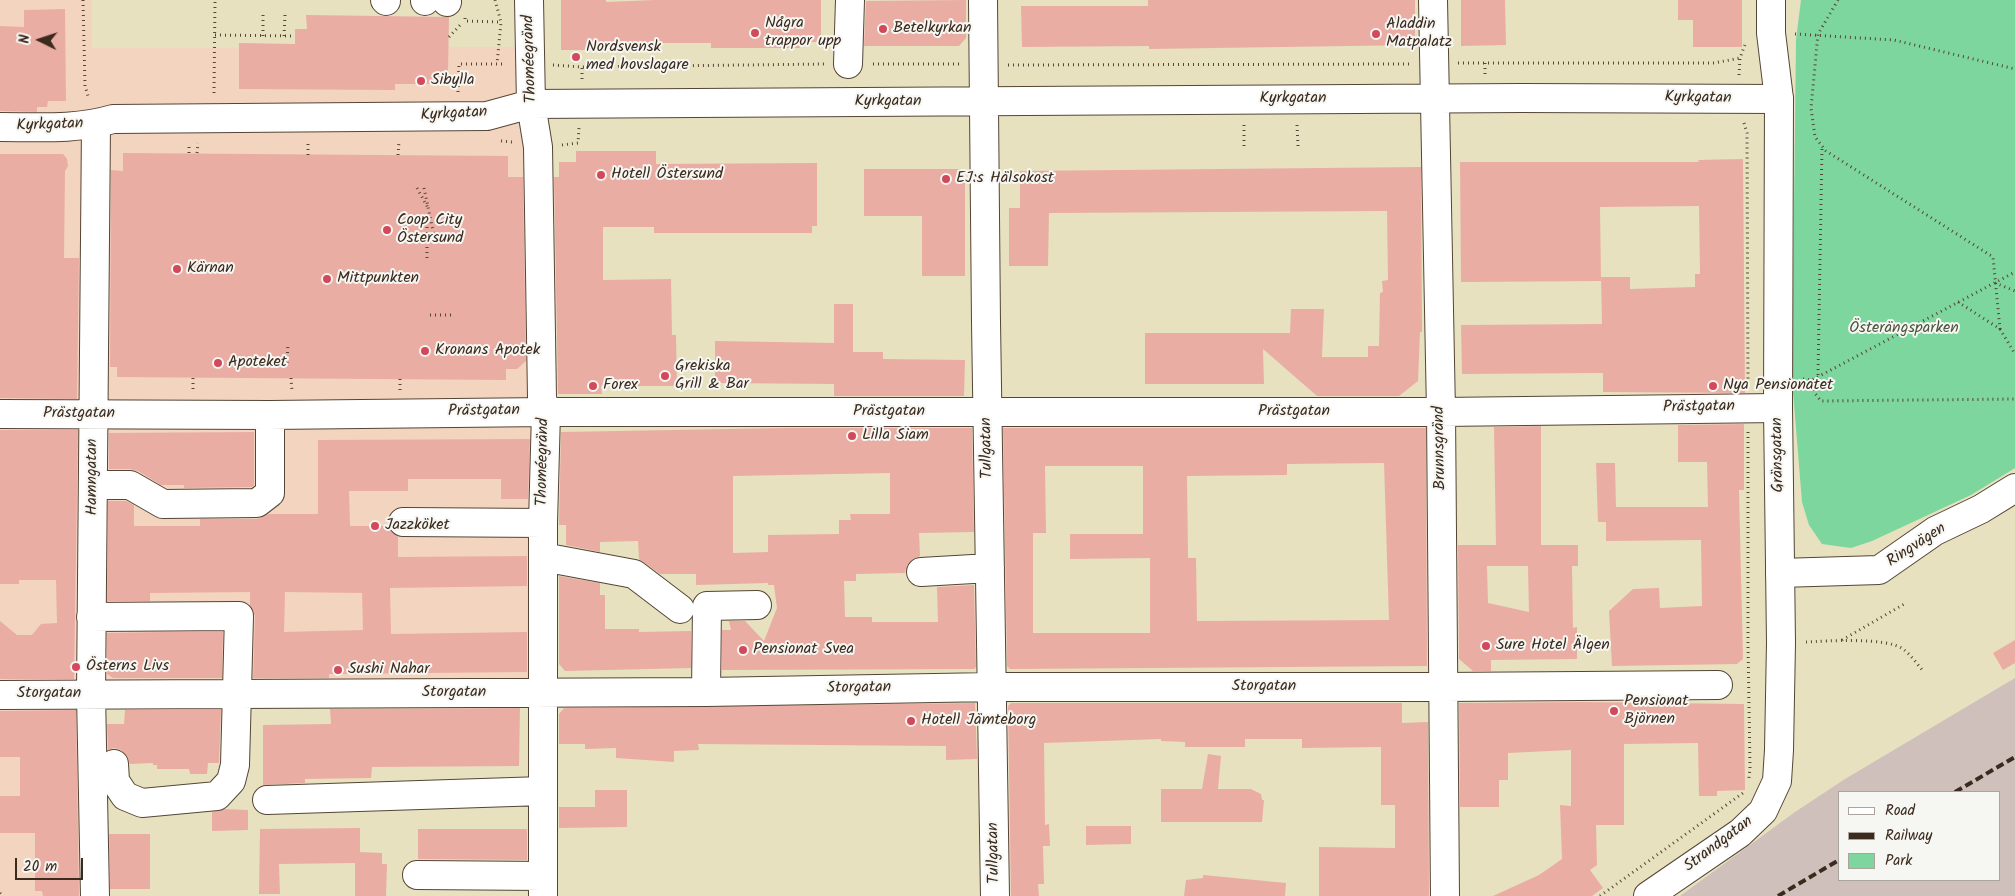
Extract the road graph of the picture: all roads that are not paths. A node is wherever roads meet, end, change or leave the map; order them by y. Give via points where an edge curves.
1 (529, 0) edge
2 (850, 0) edge
3 (983, 0) edge
4 (1433, 0) edge
5 (1771, 0) edge
6 (1789, 0) edge
7 (848, 64) road end
8 (1435, 98) junction
9 (1779, 99) junction
10 (983, 102) junction
11 (531, 104) junction
12 (96, 124) junction
13 (0, 127) edge
14 (518, 177) dead end
15 (1778, 408) junction
16 (546, 412) junction
17 (988, 412) junction
18 (1441, 412) junction
19 (0, 414) edge
20 (94, 414) junction
21 (270, 415) junction
22 (93, 485) junction
23 (2015, 488) edge
24 (403, 522) dead end
25 (543, 523) junction
26 (543, 557) junction
27 (990, 568) junction
28 (921, 572) dead end
29 (1780, 573) junction
30 (757, 605) dead end
31 (680, 609) dead end
32 (91, 617) junction
33 (1718, 685) dead end
34 (992, 687) junction
35 (1444, 688) junction
36 (543, 692) junction
37 (706, 692) junction
38 (0, 694) edge
39 (91, 694) junction
40 (238, 694) junction
41 (114, 764) dead end
42 (1776, 781) joint
43 (543, 791) junction
44 (267, 800) dead end
45 (417, 875) dead end
46 (543, 886) edge
47 (95, 896) edge
48 (996, 896) edge
49 (1445, 896) edge
50 (1648, 896) edge

1 - 11 street, Thoméegränd
2 - 7 street
3 - 10 street, Tullgatan
4 - 8 street, Brunnsgränd
5 - 9 street, Gränsgatan
6 - 9 street, Gränsgatan
8 - 9 street, Kyrkgatan
8 - 10 street, Kyrkgatan
8 - 18 street, Brunnsgränd
9 - 15 street, Gränsgatan
10 - 11 street, Kyrkgatan
10 - 17 street, Tullgatan
11 - 12 street, Kyrkgatan via 486,116 113,119
11 - 14 street
11 - 16 street, Thoméegränd via 538,147 542,398
12 - 13 street, Kyrkgatan
12 - 20 street, Hamngatan
15 - 18 street, Prästgatan
15 - 29 street, Gränsgatan
16 - 17 street, Prästgatan
16 - 21 street, Prästgatan
16 - 25 street, Thoméegränd
17 - 18 street, Prästgatan
17 - 27 street, Tullgatan
18 - 35 street, Brunnsgränd
19 - 20 street, Prästgatan
20 - 21 street, Prästgatan
20 - 22 street, Hamngatan
21 - 22 street via 270,492 257,502 163,504 130,485
22 - 32 street, Hamngatan
23 - 29 street, Ringvägen via 1935,531 1879,570
24 - 25 street
25 - 26 street, Thoméegränd
26 - 31 street via 634,574
26 - 36 street, Thoméegränd
27 - 28 street
27 - 34 street, Tullgatan
29 - 42 street, Gränsgatan
30 - 37 street via 707,606
32 - 39 street, Hamngatan
32 - 40 street via 239,616
33 - 35 street, Storgatan
34 - 35 street, Storgatan
34 - 37 street, Storgatan
34 - 48 street, Tullgatan
35 - 49 street, Brunnsgränd
36 - 37 street, Storgatan
36 - 40 street, Storgatan
36 - 43 street, Thoméegränd
38 - 39 street, Storgatan
39 - 40 street, Storgatan
39 - 47 street, Hamngatan
40 - 41 street via 232,782 217,796 142,803 125,796 114,781
42 - 50 street, Strandgatan via 1763,811 1740,833
43 - 44 street
43 - 46 street, Thoméegränd
45 - 46 street

